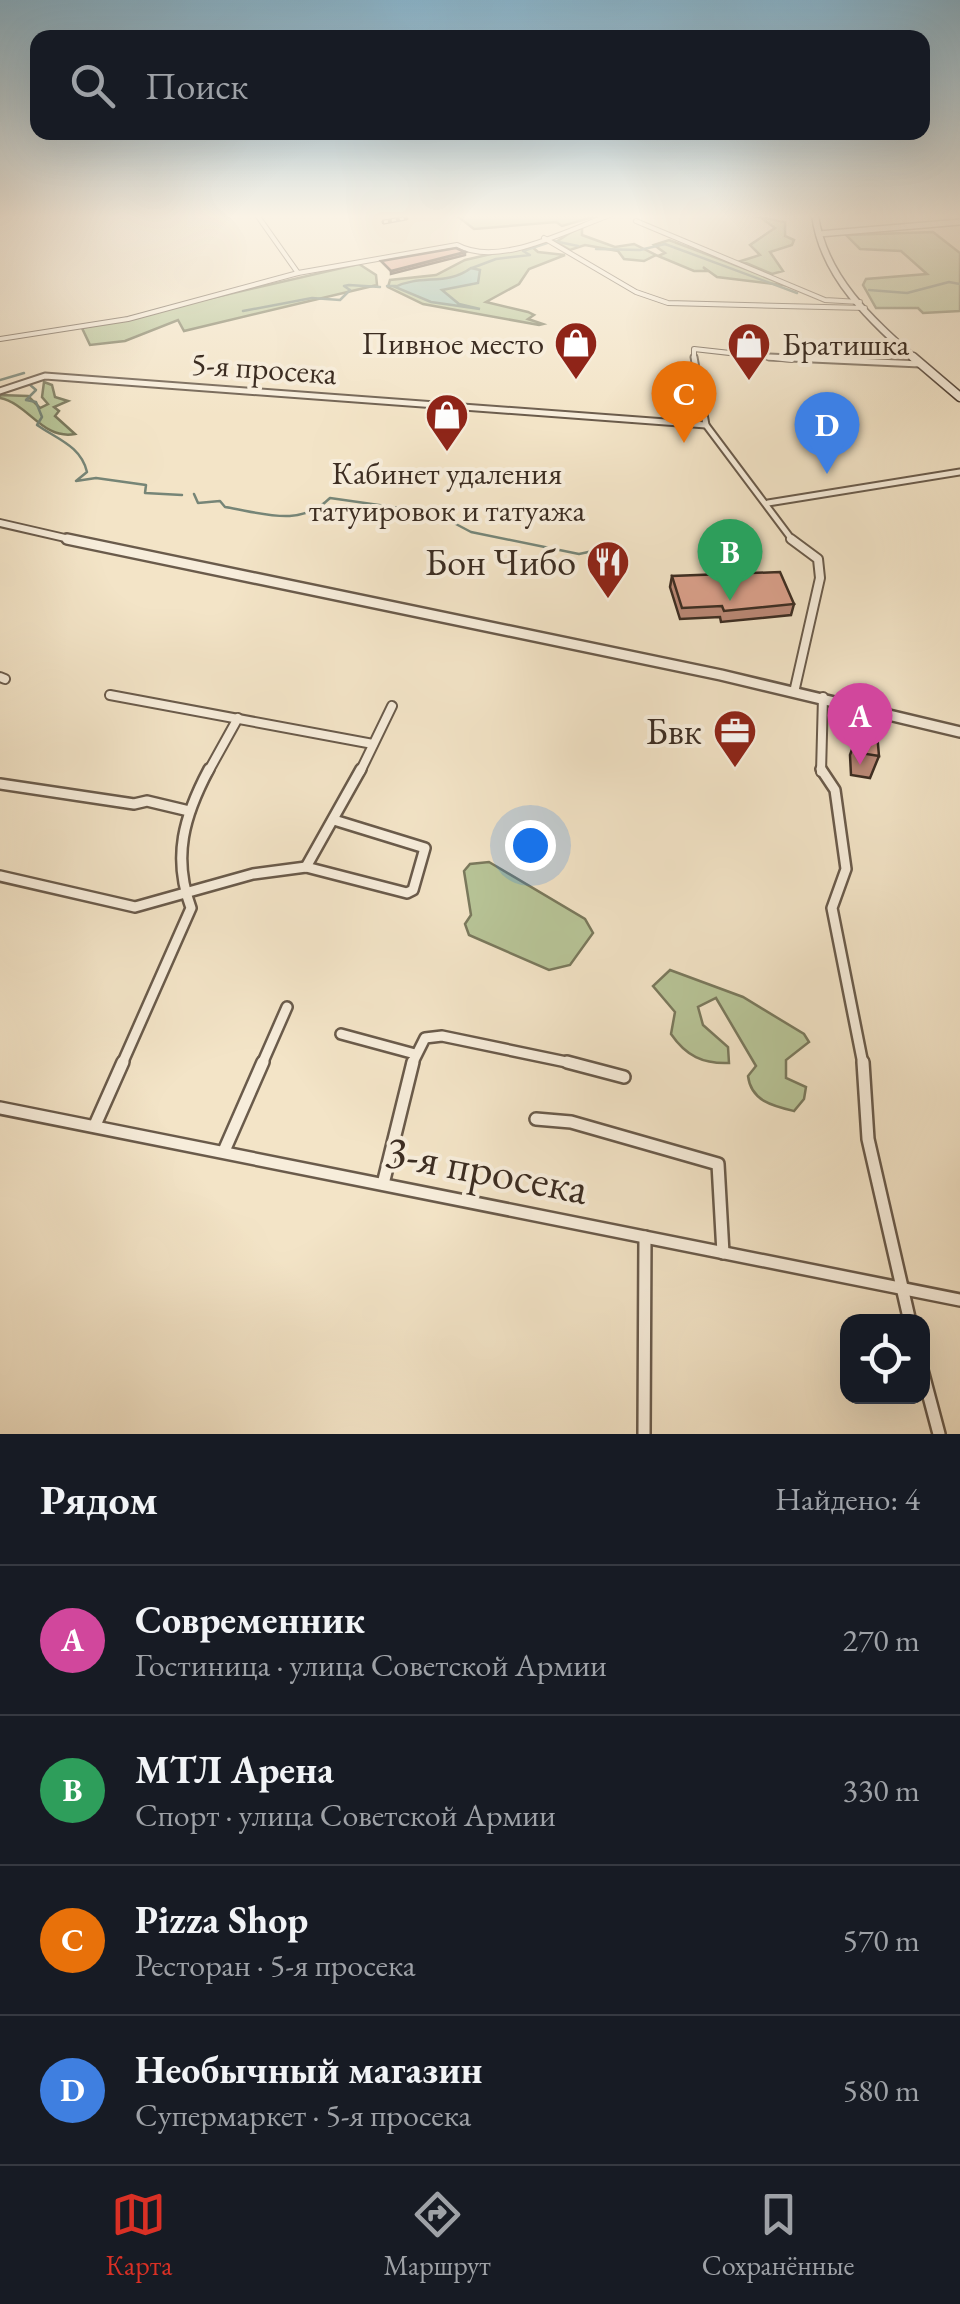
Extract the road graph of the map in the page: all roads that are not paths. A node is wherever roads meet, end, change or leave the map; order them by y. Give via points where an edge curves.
1 (265, 282) edge
2 (619, 282) edge
3 (782, 282) edge
4 (845, 282) edge
5 (854, 282) edge
6 (862, 305) junction
7 (0, 339) edge
8 (920, 364) junction
9 (960, 388) edge
10 (0, 392) edge
11 (960, 397) edge
12 (706, 425) junction
13 (960, 472) edge
14 (768, 503) junction
15 (0, 523) edge
16 (795, 688) junction
17 (110, 695) dead end
18 (823, 697) junction
19 (392, 706) dead end
20 (238, 718) junction
21 (960, 732) edge
22 (373, 744) junction
23 (1, 782) edge
24 (189, 810) junction
25 (334, 820) junction
26 (306, 867) junction
27 (0, 876) edge
28 (184, 897) junction
29 (287, 1007) dead end
30 (341, 1034) dead end
31 (415, 1054) junction
32 (624, 1077) dead end
33 (0, 1108) edge
34 (536, 1119) dead end
35 (94, 1125) junction
36 (224, 1151) junction
37 (382, 1184) junction
38 (645, 1237) junction
39 (722, 1253) junction
40 (902, 1289) junction
41 (960, 1300) edge
42 (908, 1314) edge
43 (930, 1400) edge
44 (644, 1434) edge
45 (939, 1434) edge

1 - 7 street, 5-я просека via 128,319
2 - 6 street via 668,303
3 - 6 street via 825,300
4 - 6 main road
5 - 9 main road via 895,338
6 - 8 main road
8 - 11 main road
8 - 12 street via 694,349
10 - 12 street, 5-я просека via 44,376
12 - 14 street
13 - 14 street
14 - 16 street via 820,567
15 - 16 street
16 - 18 street
17 - 20 street
18 - 21 street
18 - 40 street via 821,773 835,790 846,869 832,908 865,1074 868,1140
19 - 22 street
20 - 22 street
20 - 24 street
22 - 25 street
23 - 24 street
24 - 28 street via 180,851
25 - 26 street
25 - 26 street via 425,848 413,890
26 - 28 street via 253,874
27 - 28 street via 134,907 172,894
28 - 35 street via 191,908
29 - 36 street
30 - 31 street
31 - 32 street via 425,1038 437,1034
31 - 37 street
33 - 35 street, 3-я просека
34 - 39 street via 571,1122 718,1164
35 - 36 street, 3-я просека
36 - 37 street, 3-я просека
37 - 38 street, 3-я просека
38 - 39 street, 3-я просека
38 - 44 street
39 - 40 street, 3-я просека
40 - 41 street, 3-я просека
40 - 42 street
43 - 45 street

